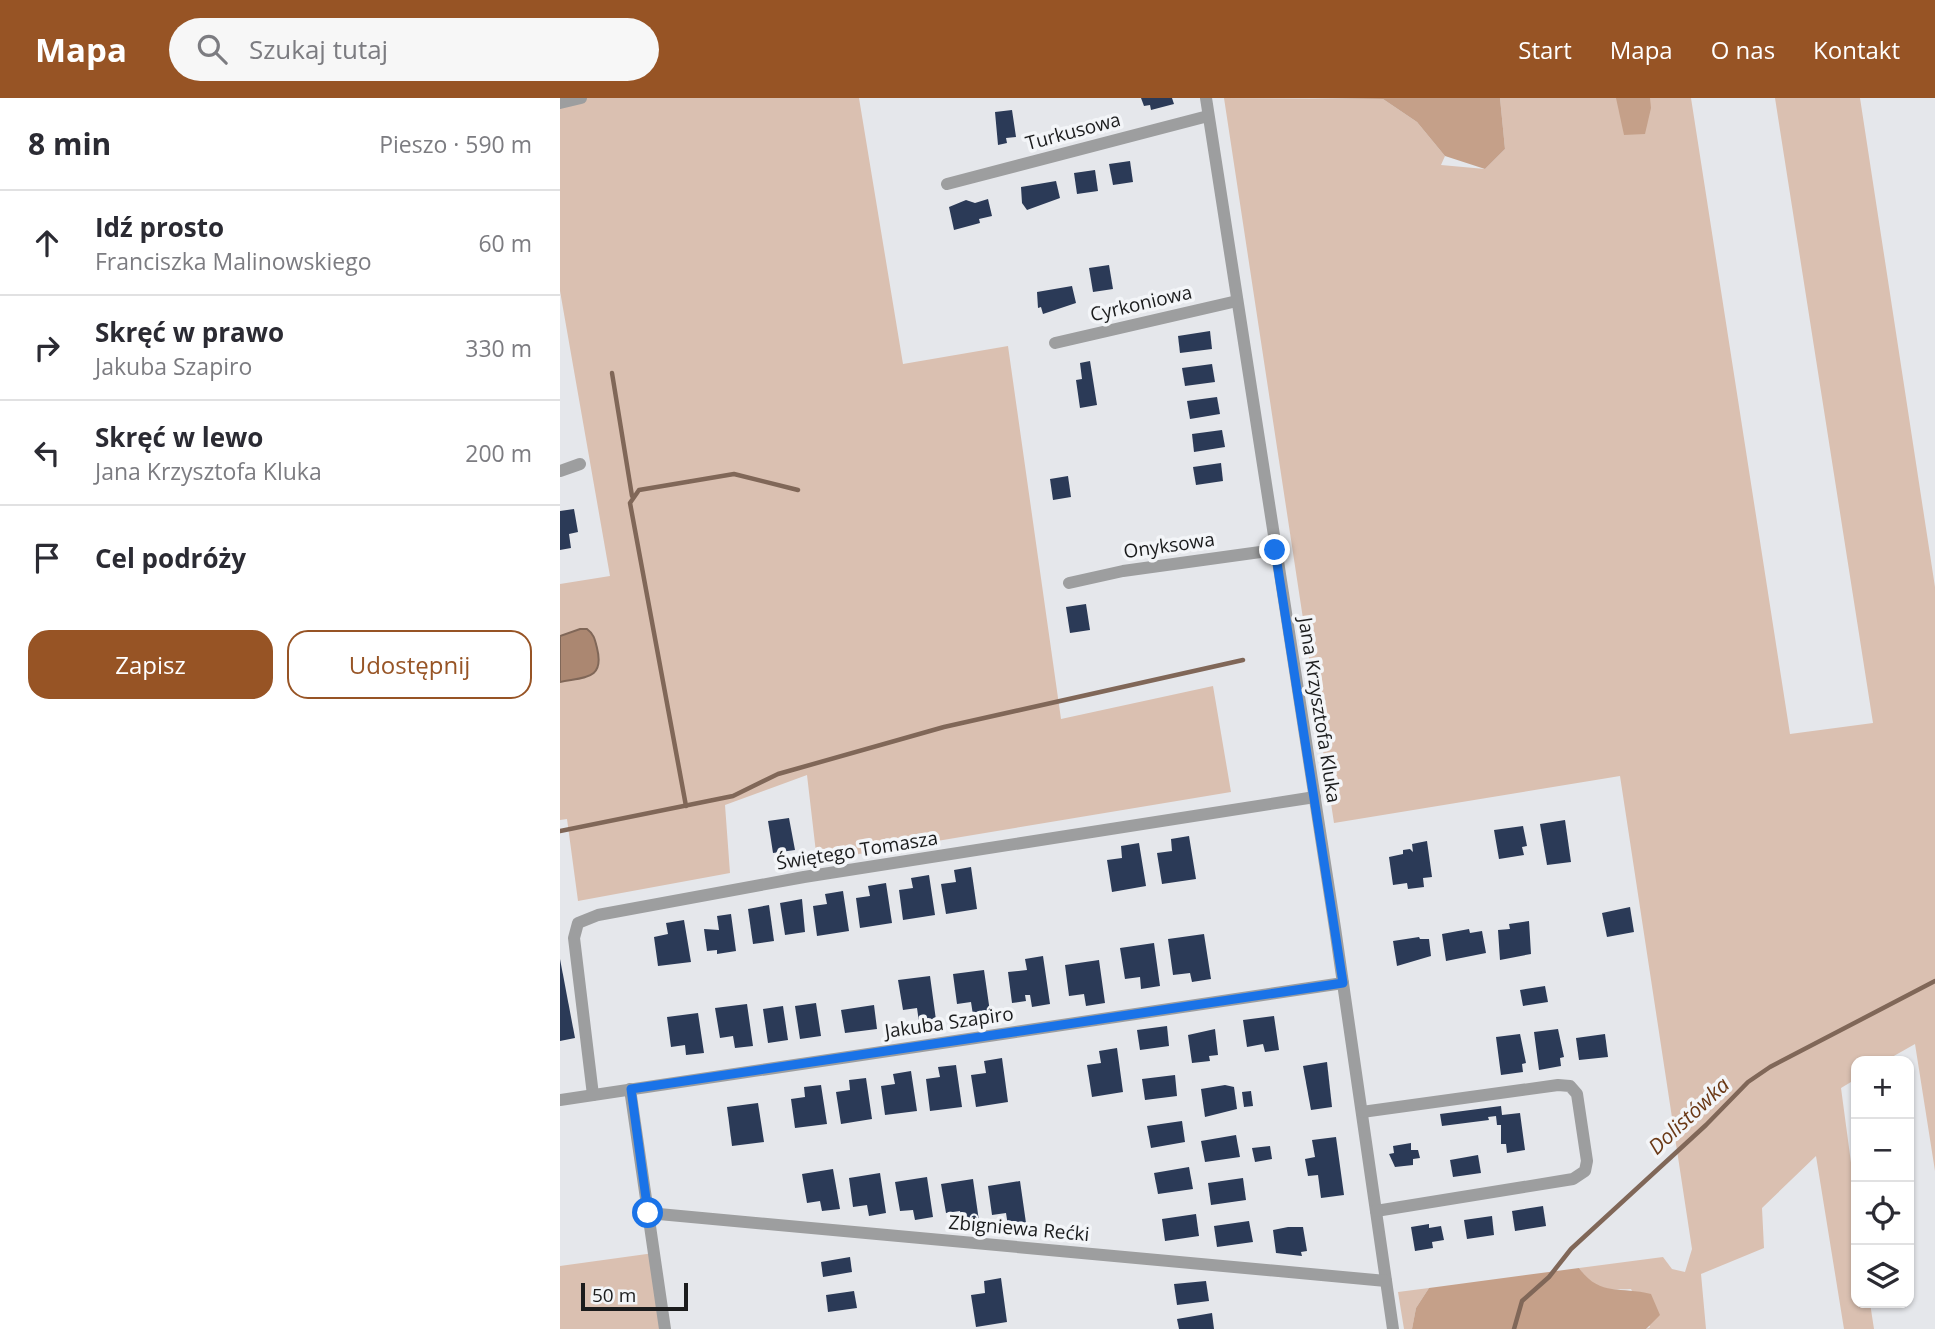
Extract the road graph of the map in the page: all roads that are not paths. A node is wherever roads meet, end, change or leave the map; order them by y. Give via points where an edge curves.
1 (581, 98) edge
2 (1206, 98) edge
3 (560, 103) edge
4 (1208, 116) junction
5 (947, 184) dead end
6 (1237, 301) junction
7 (1055, 343) dead end
8 (580, 464) dead end
9 (560, 471) edge
10 (1275, 550) junction
11 (1069, 583) dead end
12 (1315, 797) junction
13 (1343, 983) junction
14 (631, 1089) junction
15 (593, 1095) junction
16 (560, 1100) edge
17 (1362, 1112) junction
18 (1376, 1211) junction
19 (648, 1213) junction
20 (1386, 1281) junction
21 (665, 1329) edge
22 (1393, 1329) edge

1 - 3 street
2 - 4 street, Jana Krzysztofa Kluka
4 - 5 street, Turkusowa
4 - 6 street, Jana Krzysztofa Kluka
6 - 7 street, Cyrkoniowa
6 - 10 street, Jana Krzysztofa Kluka
8 - 9 street
10 - 11 street, Onyksowa
10 - 12 street, Jana Krzysztofa Kluka
12 - 13 street, Jana Krzysztofa Kluka
12 - 15 street, Świętego Tomasza via 804,877 598,915 578,923 574,938
13 - 14 street, Jakuba Szapiro
13 - 17 street, Jana Krzysztofa Kluka
14 - 15 street, Jakuba Szapiro
14 - 19 street
15 - 16 street, Jakuba Szapiro
17 - 18 street, Jana Krzysztofa Kluka
17 - 18 street via 1570,1086 1577,1094 1587,1161 1585,1171 1573,1179
18 - 20 street, Jana Krzysztofa Kluka
19 - 20 street, Zbigniewa Rećki
19 - 21 street
20 - 22 street, Jana Krzysztofa Kluka

